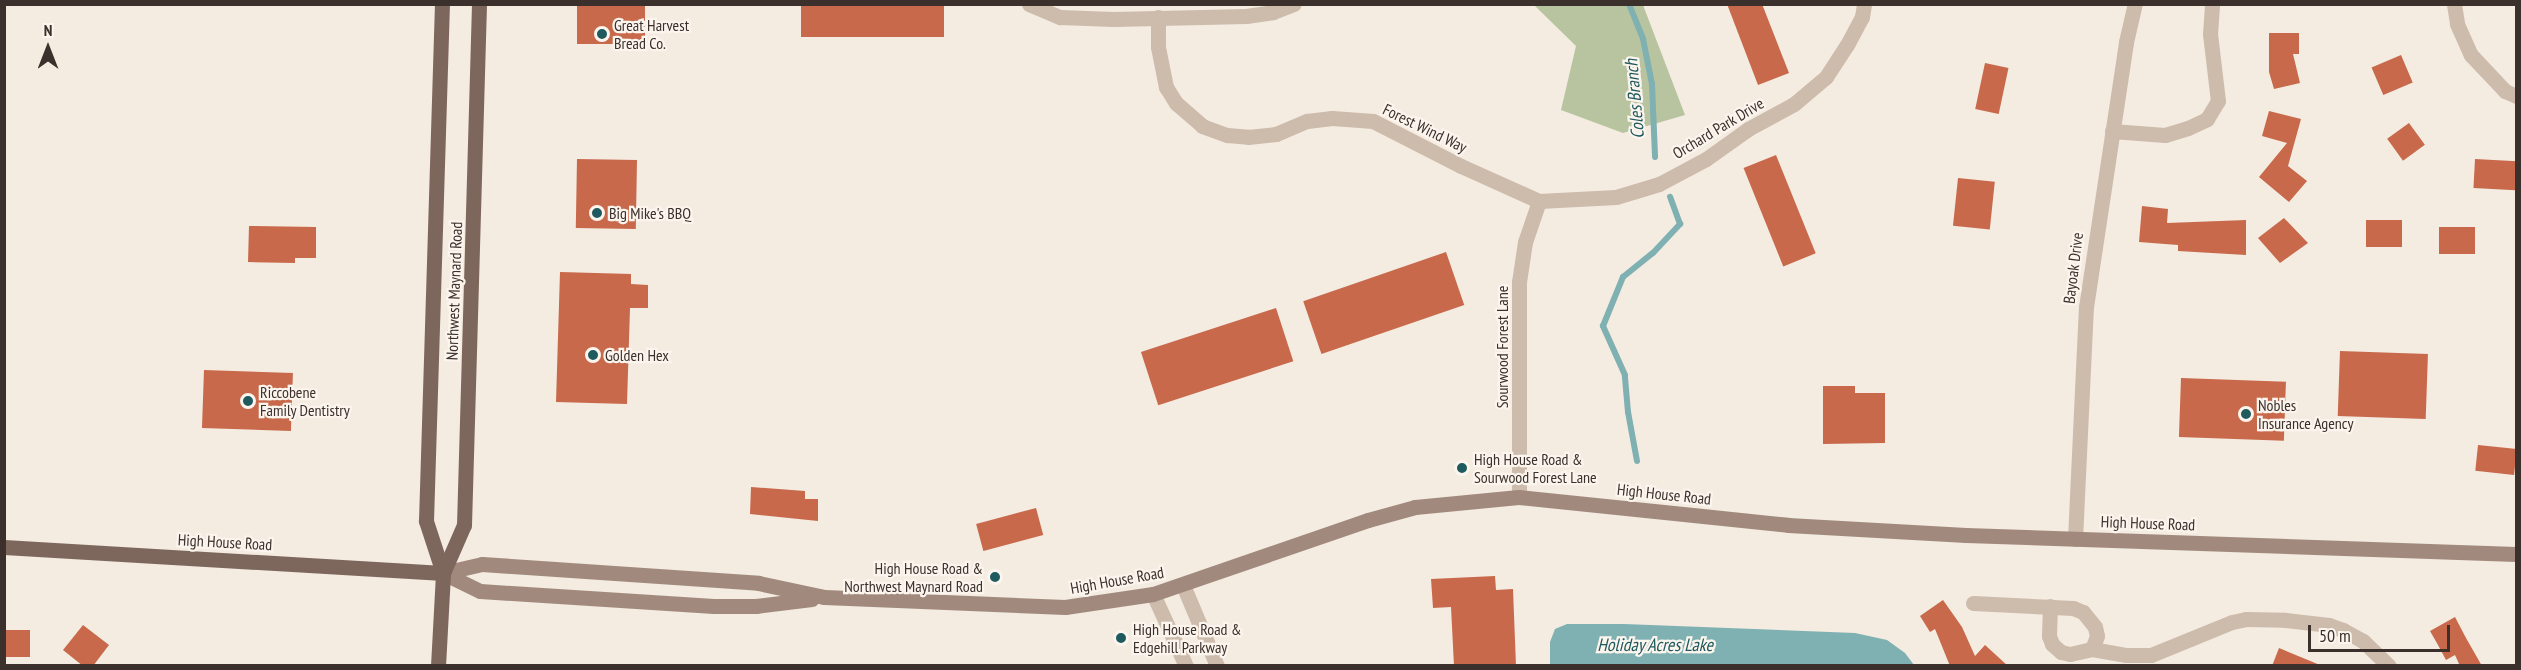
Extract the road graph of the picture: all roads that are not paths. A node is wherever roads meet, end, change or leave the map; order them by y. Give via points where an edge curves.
1 (442, 4) edge
2 (479, 4) edge
3 (1029, 4) edge
4 (1294, 4) edge
5 (1864, 4) edge
6 (2135, 4) edge
7 (2212, 4) edge
8 (2454, 4) edge
9 (1158, 17) junction
10 (2517, 96) edge
11 (2112, 131) junction
12 (1539, 201) junction
13 (1519, 496) junction
14 (2074, 538) junction
15 (4, 547) edge
16 (2517, 554) edge
17 (443, 573) junction
18 (1183, 585) junction
19 (1153, 594) junction
20 (824, 597) junction
21 (1973, 603) dead end
22 (2050, 606) junction
23 (2092, 649) junction
24 (438, 666) edge
25 (1185, 666) edge
26 (1218, 666) edge
27 (2389, 666) edge

1 - 17 main road, Northwest Maynard Road via 426,521
2 - 17 main road, Northwest Maynard Road via 464,525
3 - 9 street via 1060,17
4 - 9 street via 1246,16
5 - 12 street, Orchard Park Drive via 1862,17 1826,77 1794,104 1748,129 1706,159 1659,184 1616,197
6 - 11 street, Bayoak Drive
7 - 11 street via 2210,34 2218,100 2207,119 2165,135
8 - 10 street via 2457,24 2471,55 2505,91
9 - 12 street, Forest Wind Way via 1158,47 1166,87 1176,103 1202,126 1248,137 1276,134 1307,121 1373,121
11 - 14 street, Bayoak Drive via 2086,307
12 - 13 street, Sourwood Forest Lane via 1525,242 1519,282
13 - 14 main road, High House Road via 1788,525
13 - 18 main road, High House Road via 1415,507
14 - 16 main road, High House Road
15 - 17 main road, High House Road
17 - 20 main road, High House Road via 482,564 758,583
17 - 20 main road, High House Road via 480,591 714,606 756,606
17 - 24 main road, Northwest Maynard Road
18 - 19 main road, High House Road
18 - 26 street
19 - 20 main road, High House Road via 1065,607
19 - 25 street
21 - 22 street
22 - 23 street via 2073,608 2090,619 2097,636
22 - 23 street via 2049,636 2056,649 2077,655
23 - 27 street via 2126,656 2151,655 2232,622 2285,620 2343,630 2362,641

